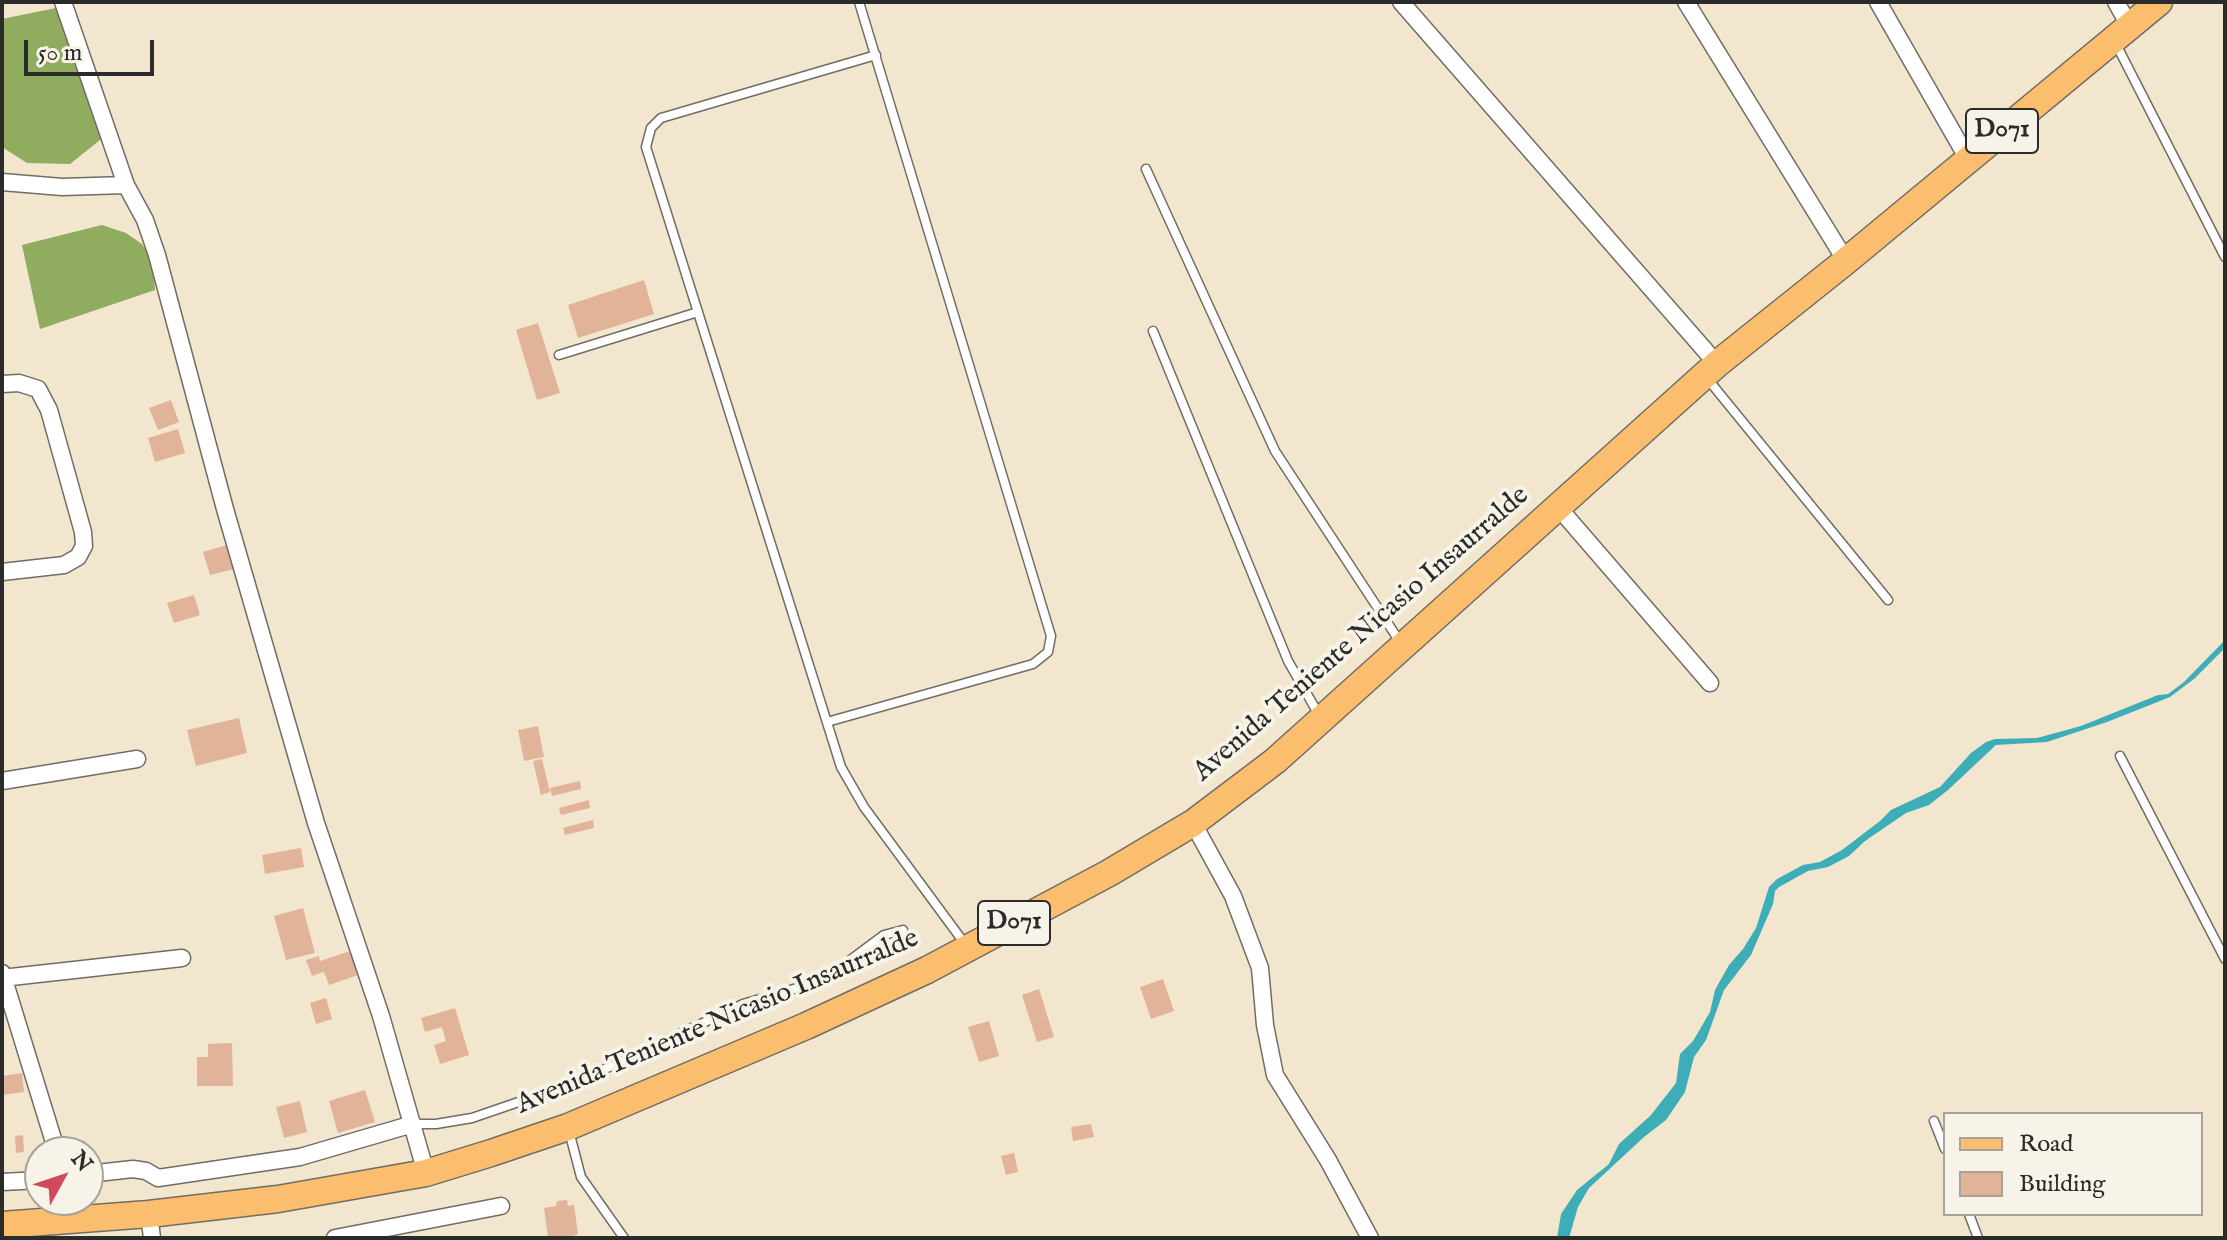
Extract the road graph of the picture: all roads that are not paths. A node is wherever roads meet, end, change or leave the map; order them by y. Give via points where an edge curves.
1 (63, 2) edge
2 (859, 2) edge
3 (1401, 2) edge
4 (1686, 2) edge
5 (1878, 2) edge
6 (2159, 2) edge
7 (2119, 22) edge
8 (876, 55) junction
9 (1968, 159) junction
10 (1146, 169) dead end
11 (2, 182) edge
12 (126, 185) junction
13 (2224, 254) edge
14 (1846, 261) junction
15 (698, 312) junction
16 (1153, 331) dead end
17 (559, 355) dead end
18 (1710, 370) junction
19 (2, 384) edge
20 (1558, 507) junction
21 (2, 572) edge
22 (1888, 600) dead end
23 (1403, 646) junction
24 (1710, 683) dead end
25 (1322, 719) junction
26 (827, 722) junction
27 (2120, 756) dead end
28 (137, 759) dead end
29 (2, 781) edge
30 (1193, 823) junction
31 (903, 930) dead end
32 (968, 948) junction
33 (182, 958) dead end
34 (2225, 959) edge
35 (3, 976) edge
36 (1934, 1121) dead end
37 (413, 1124) junction
38 (568, 1127) junction
39 (52, 1136) edge
40 (1943, 1144) edge
41 (104, 1172) edge
42 (426, 1173) junction
43 (24, 1181) edge
44 (2, 1182) edge
45 (501, 1206) dead end
46 (1970, 1216) edge
47 (2, 1225) edge
48 (151, 1226) edge
49 (335, 1238) edge
50 (624, 1238) edge
51 (1370, 1238) edge
52 (1978, 1238) edge

1 - 12 street
2 - 8 lane
3 - 18 street
4 - 14 street
5 - 9 street
6 - 7 main road, D071
7 - 9 main road, D071
7 - 13 lane
8 - 15 lane via 661,118 651,128 646,147
8 - 26 lane via 1051,636 1048,652 1033,664
9 - 14 main road, D071
10 - 23 lane via 1275,451
11 - 12 street
12 - 37 street via 157,255 316,823
14 - 18 main road, Avenida Teniente Nicasio Insaurralde / D071
15 - 17 lane
15 - 26 lane
16 - 25 lane via 1288,661
18 - 20 main road, Avenida Teniente Nicasio Insaurralde / D071
18 - 22 lane
19 - 21 street via 38,389 49,410 84,546 64,565
20 - 23 main road, Avenida Teniente Nicasio Insaurralde / D071
20 - 24 street
23 - 25 main road, Avenida Teniente Nicasio Insaurralde / D071
25 - 30 main road, Avenida Teniente Nicasio Insaurralde / D071
26 - 32 lane via 841,767 864,807
27 - 34 lane
28 - 29 street
30 - 32 main road, Avenida Teniente Nicasio Insaurralde / D071
30 - 51 street via 1233,896 1260,968 1275,1075
31 - 37 lane via 884,935 833,973 743,1004 549,1091 472,1118
32 - 38 main road, Avenida Teniente Nicasio Insaurralde / D071 via 806,1026
33 - 35 street
35 - 39 street
36 - 40 lane
37 - 41 street via 300,1157 158,1178 133,1169
37 - 42 street
38 - 42 main road, Avenida Teniente Nicasio Insaurralde / D071
38 - 50 lane via 581,1177
42 - 48 main road, Avenida Teniente Nicasio Insaurralde / D071
43 - 44 street
45 - 49 street
46 - 52 lane
47 - 48 main road, Avenida Teniente Nicasio Insaurralde / D071

